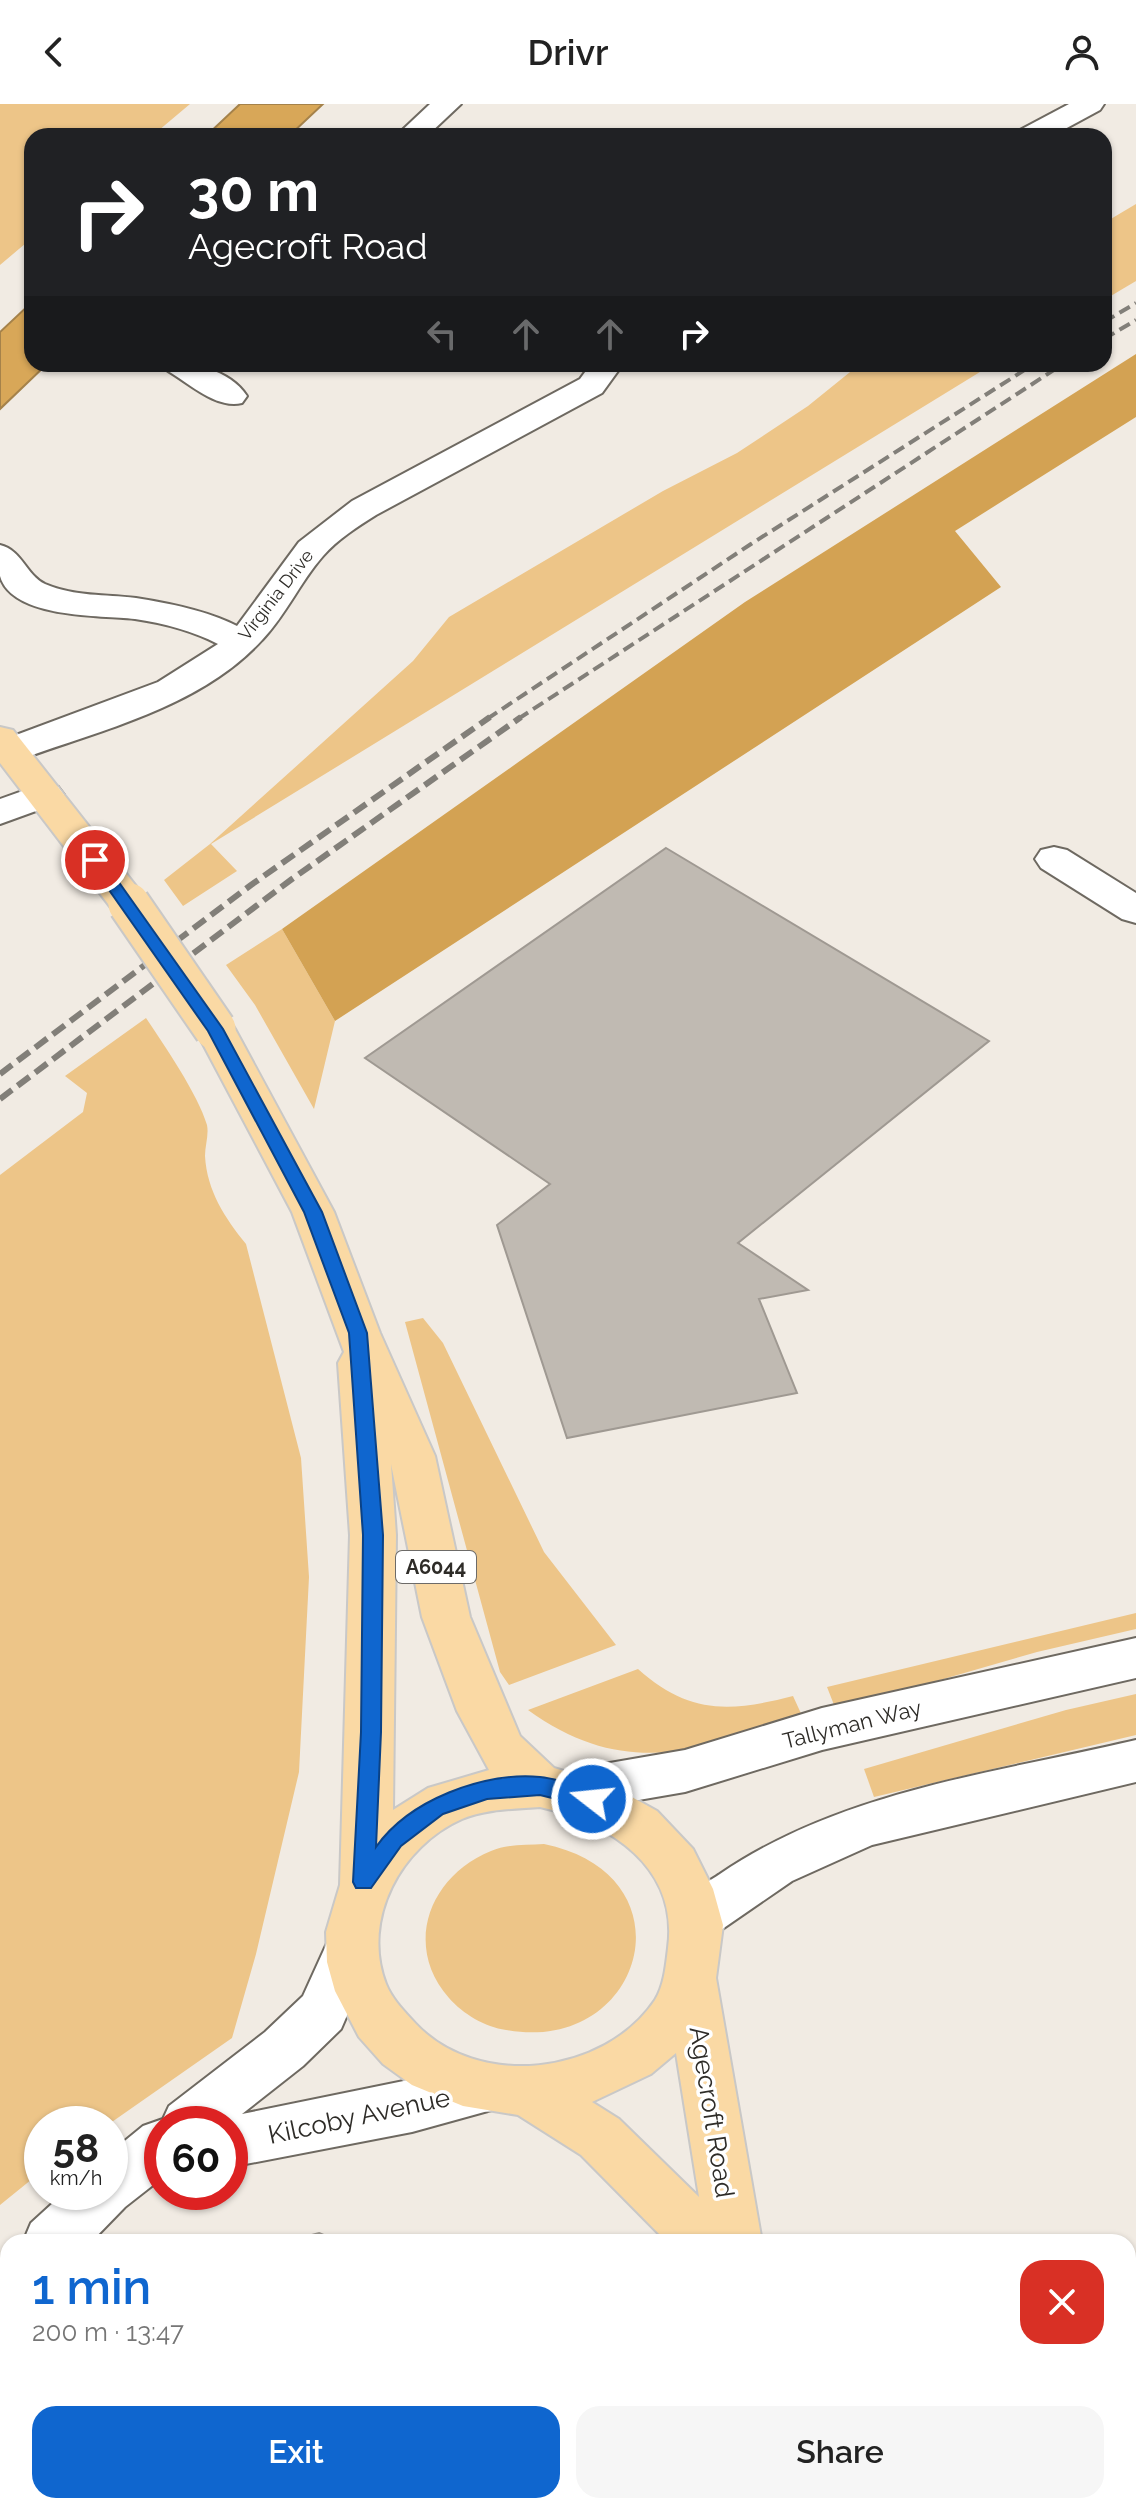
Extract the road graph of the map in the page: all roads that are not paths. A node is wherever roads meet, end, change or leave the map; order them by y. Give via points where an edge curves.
1 (447, 104) edge
2 (1074, 107) edge
3 (419, 128) edge
4 (1042, 128) edge
5 (192, 372) edge
6 (601, 372) edge
7 (231, 396) dead end
8 (0, 555) edge
9 (240, 642) junction
10 (6, 744) edge
11 (45, 795) junction
12 (0, 812) edge
13 (1054, 859) dead end
14 (1136, 910) edge
15 (358, 1333) junction
16 (1136, 1658) edge
17 (1136, 1761) edge
18 (554, 1788) junction
19 (364, 1882) junction
20 (697, 1918) junction
21 (351, 1946) junction
22 (691, 1982) junction
23 (508, 2090) junction
24 (211, 2106) edge
25 (248, 2139) edge
26 (85, 2210) edge
27 (59, 2234) edge
28 (698, 2234) edge
29 (733, 2234) edge

1 - 3 street
2 - 4 street
5 - 7 street
6 - 9 street, Virginia Drive via 591,386 337,527 312,548
8 - 9 street via 28,589 69,605 137,609 210,626
9 - 10 street, Virginia Drive via 178,684
10 - 11 main road, A6044
11 - 12 street
11 - 15 main road, A6044, bridge via 215,1029 313,1212
13 - 14 street
15 - 18 main road, A6044 via 412,1456 446,1617 482,1711 502,1751
15 - 19 main road, A6044 via 373,1535
16 - 18 street, Tallyman Way via 822,1729 685,1771
17 - 20 street via 864,1825 774,1865
18 - 19 main road via 486,1790 435,1808 393,1840
18 - 20 main road via 616,1808 654,1836 682,1874
19 - 21 main road via 353,1913
20 - 22 main road
21 - 23 main road via 356,1979 390,2037 451,2078
21 - 24 street via 322,2012
22 - 23 main road via 673,2017 646,2047 612,2070 571,2086
22 - 29 main road, Agecroft Road
23 - 25 street, Kilcoby Avenue
23 - 28 main road, Agecroft Road via 600,2137
26 - 27 street

